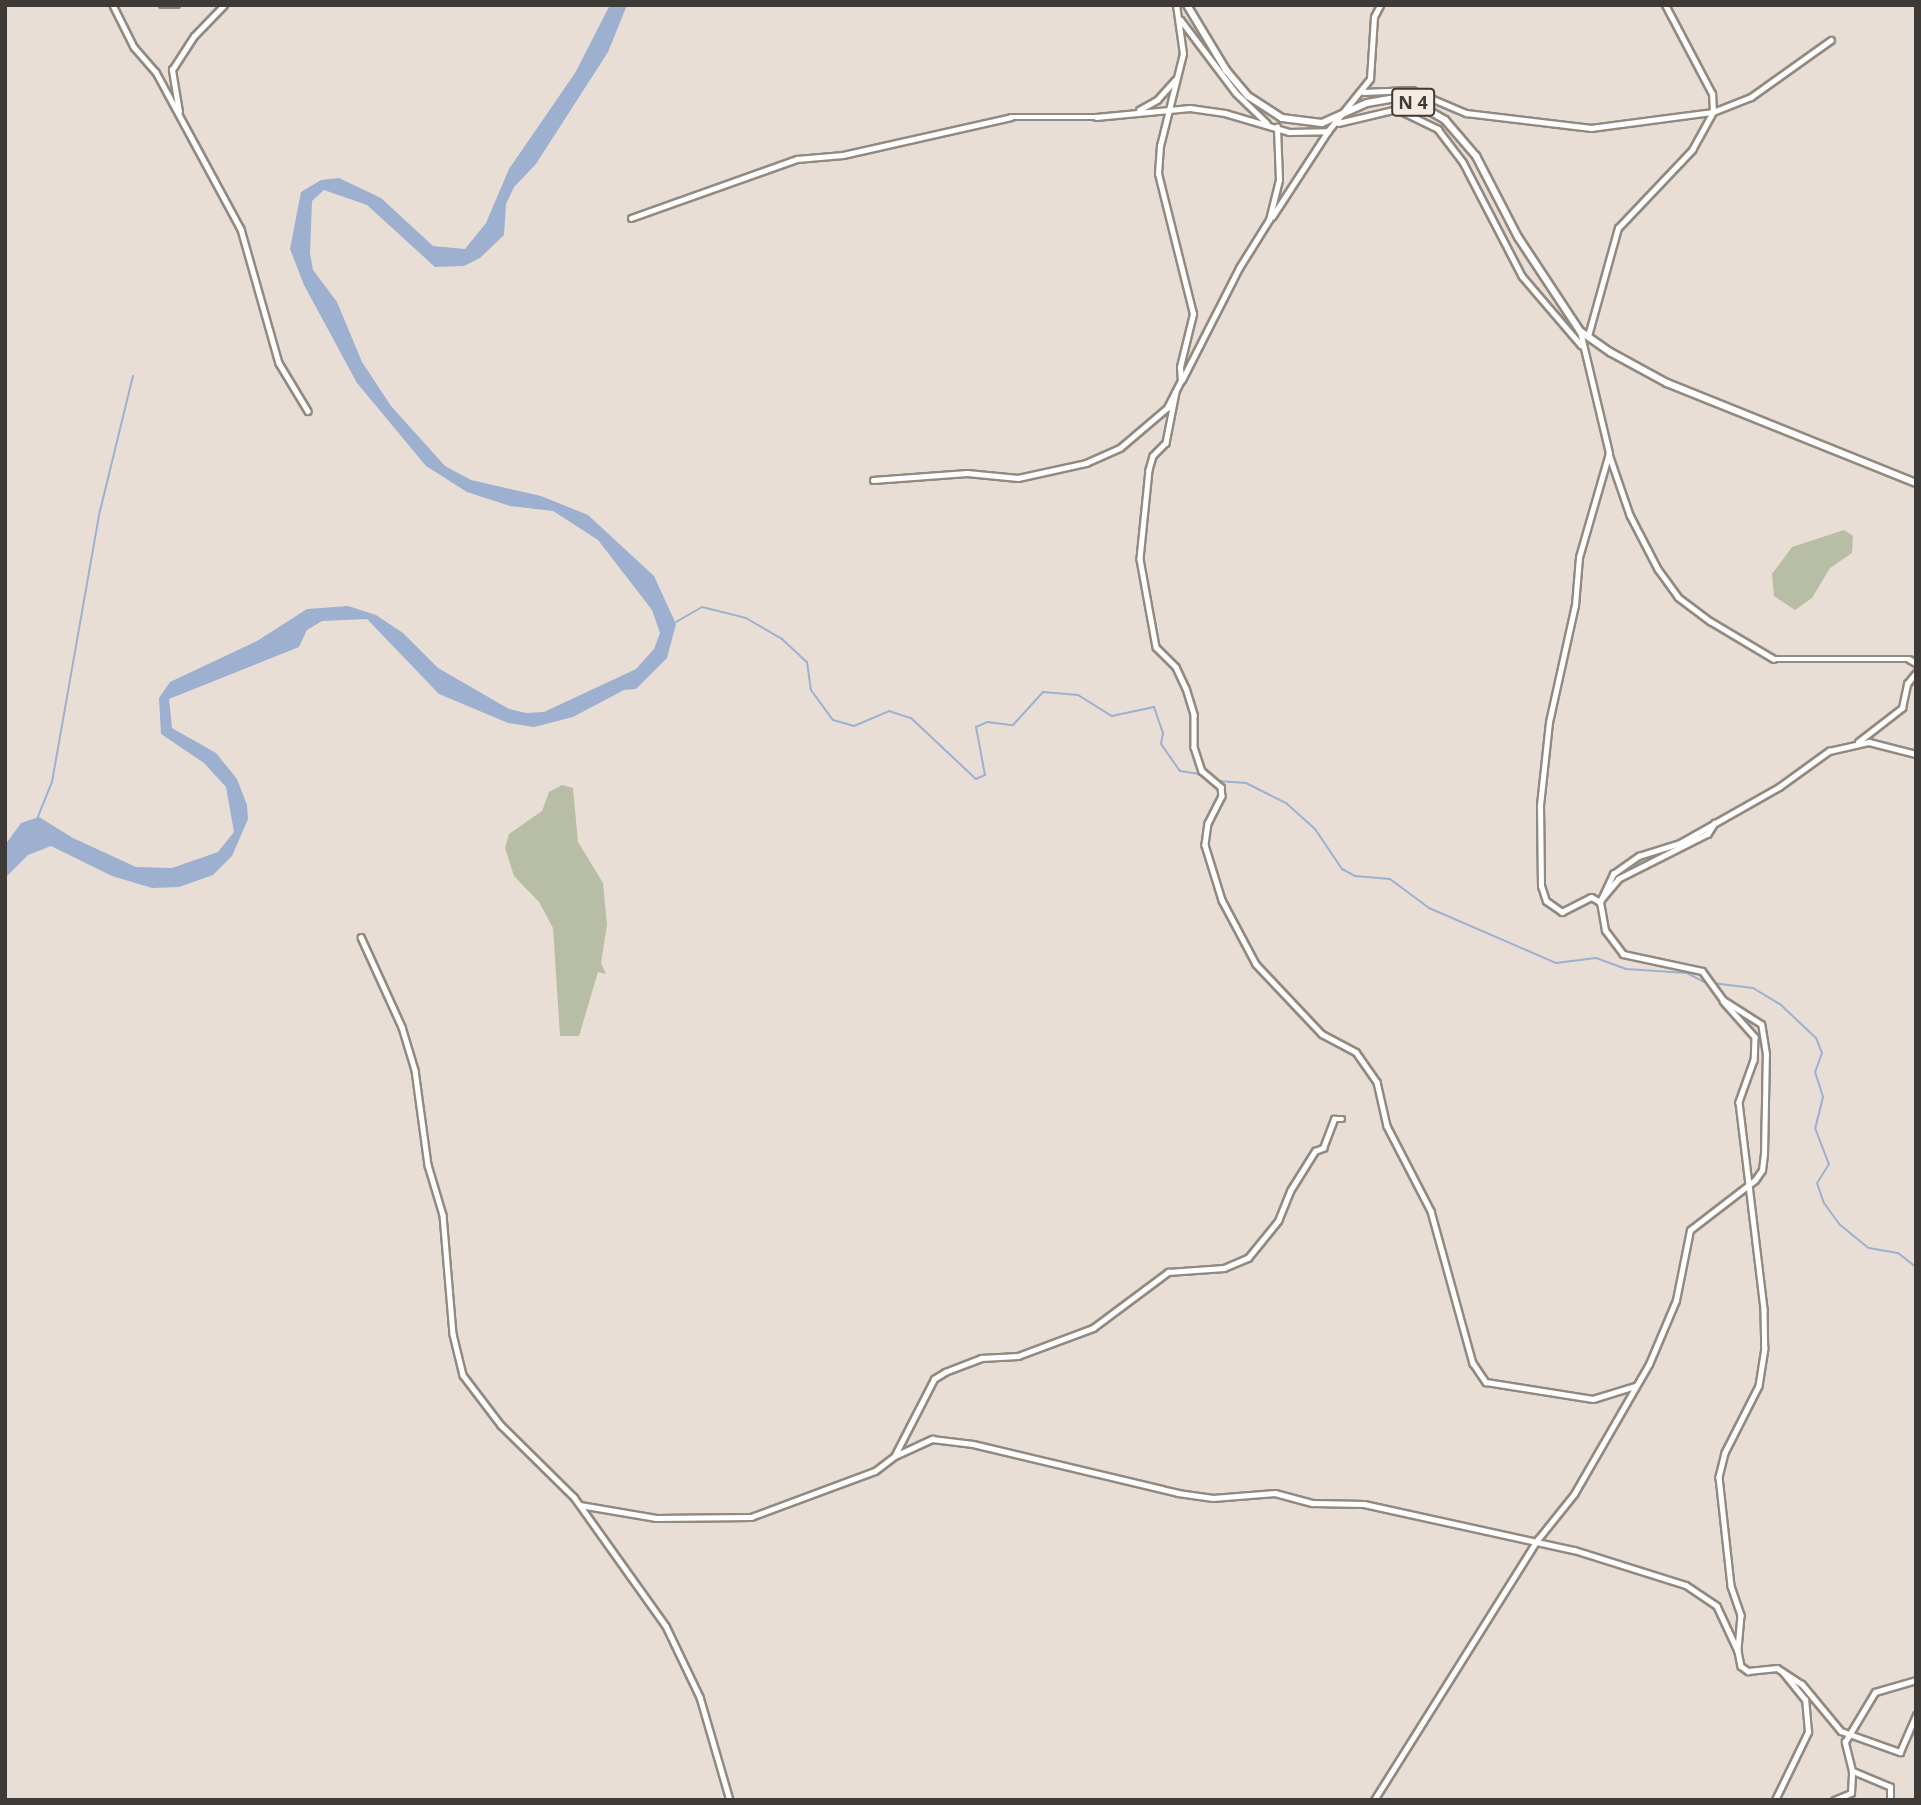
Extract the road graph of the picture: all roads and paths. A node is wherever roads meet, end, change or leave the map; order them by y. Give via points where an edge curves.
1 (113, 5) edge
2 (162, 5) edge
3 (177, 5) edge
4 (224, 5) edge
5 (1176, 5) edge
6 (1187, 5) edge
7 (1380, 5) edge
8 (1665, 5) edge
9 (1181, 19) junction
10 (1831, 40) dead end
11 (1175, 79) junction
12 (1362, 92) junction
13 (1171, 110) junction
14 (1135, 112) junction
15 (1713, 112) junction
16 (1344, 115) junction
17 (180, 116) junction
18 (1338, 123) junction
19 (1268, 124) junction
20 (1278, 127) junction
21 (1328, 131) junction
22 (631, 218) dead end
23 (1269, 220) junction
24 (1580, 331) junction
25 (1588, 336) junction
26 (1581, 345) junction
27 (1181, 381) junction
28 (1176, 392) junction
29 (309, 411) dead end
30 (1609, 453) junction
31 (873, 480) dead end
32 (1916, 483) edge
33 (1916, 663) edge
34 (1916, 673) edge
35 (1858, 743) junction
36 (1916, 754) edge
37 (1715, 824) junction
38 (1600, 902) junction
39 (361, 937) dead end
40 (1723, 1000) junction
41 (1342, 1119) dead end
42 (1747, 1185) junction
43 (1635, 1387) junction
44 (895, 1456) junction
45 (580, 1506) junction
46 (1536, 1542) junction
47 (1738, 1651) junction
48 (1783, 1672) junction
49 (1916, 1680) edge
50 (1916, 1715) edge
51 (1849, 1735) junction
52 (1852, 1771) junction
53 (730, 1800) edge
54 (1374, 1800) edge
55 (1775, 1800) edge
56 (1834, 1800) edge
57 (1890, 1800) edge

1 - 17 street
2 - 3 street
4 - 17 street via 194,36 172,70
5 - 9 street
6 - 16 main road, N 4 via 1226,70 1264,108 1302,124
7 - 12 street via 1374,17 1370,79
8 - 15 street via 1712,94
9 - 11 street via 1183,54
9 - 19 street via 1236,93
10 - 15 street via 1751,97
11 - 13 street
11 - 14 street via 1157,100
12 - 15 street via 1412,90 1474,115 1591,128
12 - 16 street
13 - 14 street
13 - 19 street via 1225,113
13 - 27 street via 1160,146 1158,174 1194,314 1180,367
14 - 22 street via 1011,117 843,155 797,159
15 - 25 street via 1692,150 1618,228
16 - 18 street
16 - 24 main road, N 4 via 1367,103 1396,98 1414,102 1445,120 1476,156 1518,237
17 - 29 street via 241,229 279,363
18 - 21 street
18 - 26 street via 1397,108 1438,129 1463,162 1522,276
19 - 20 street
20 - 21 street via 1307,135
20 - 23 street via 1279,180
21 - 23 street
23 - 27 street
24 - 25 main road, N 4
24 - 26 street
25 - 32 main road, N 4 via 1668,383
26 - 30 street
27 - 28 street
28 - 31 street via 1142,434 1086,463 1018,478 967,473
28 - 43 street via 1166,443 1153,456 1149,470 1140,559 1156,647 1176,667 1186,688 1202,771 1221,787 1205,845 1223,900 1256,964 1322,1034 1356,1052 1377,1082 1387,1126 1431,1211 1473,1363 1486,1382 1593,1399
30 - 33 street via 1630,515 1658,569 1678,597 1710,621 1774,659 1909,659
30 - 38 street via 1578,557 1575,606 1549,722 1539,826 1546,901 1562,912 1591,897
34 - 35 street via 1907,684 1902,708
35 - 36 street
35 - 37 street via 1829,751
37 - 38 street via 1708,834 1619,879
37 - 38 street via 1680,843 1639,856 1613,874
38 - 40 street via 1605,930 1623,954 1690,967 1706,977
39 - 45 street via 402,1027 415,1070 428,1165 435,1175 443,1215 458,1363 501,1425
40 - 42 street via 1755,1037 1754,1059 1739,1102
40 - 42 street via 1761,1024 1766,1054 1762,1170
41 - 44 street via 1334,1119 1323,1148 1315,1151 1278,1221 1248,1258 1224,1268 1168,1272 1093,1328 1018,1356 981,1358 945,1372 934,1379
42 - 43 street via 1690,1230 1676,1300
42 - 47 street via 1761,1275 1765,1348 1759,1386 1725,1453 1719,1477 1731,1586 1741,1615
43 - 46 street via 1574,1494
44 - 45 street via 875,1471 751,1517 656,1518
44 - 46 street via 932,1439 974,1444 1178,1493 1213,1498 1275,1493 1313,1503 1364,1504
45 - 53 street via 680,1650 700,1697
46 - 47 street via 1686,1585 1717,1606
46 - 54 street
47 - 48 street via 1748,1671 1777,1668
48 - 51 street via 1802,1684 1833,1724
48 - 55 street via 1805,1700 1808,1732
49 - 51 street via 1875,1692
50 - 51 street via 1900,1752
51 - 52 street via 1845,1742
52 - 56 street via 1852,1793
52 - 57 street via 1890,1787

